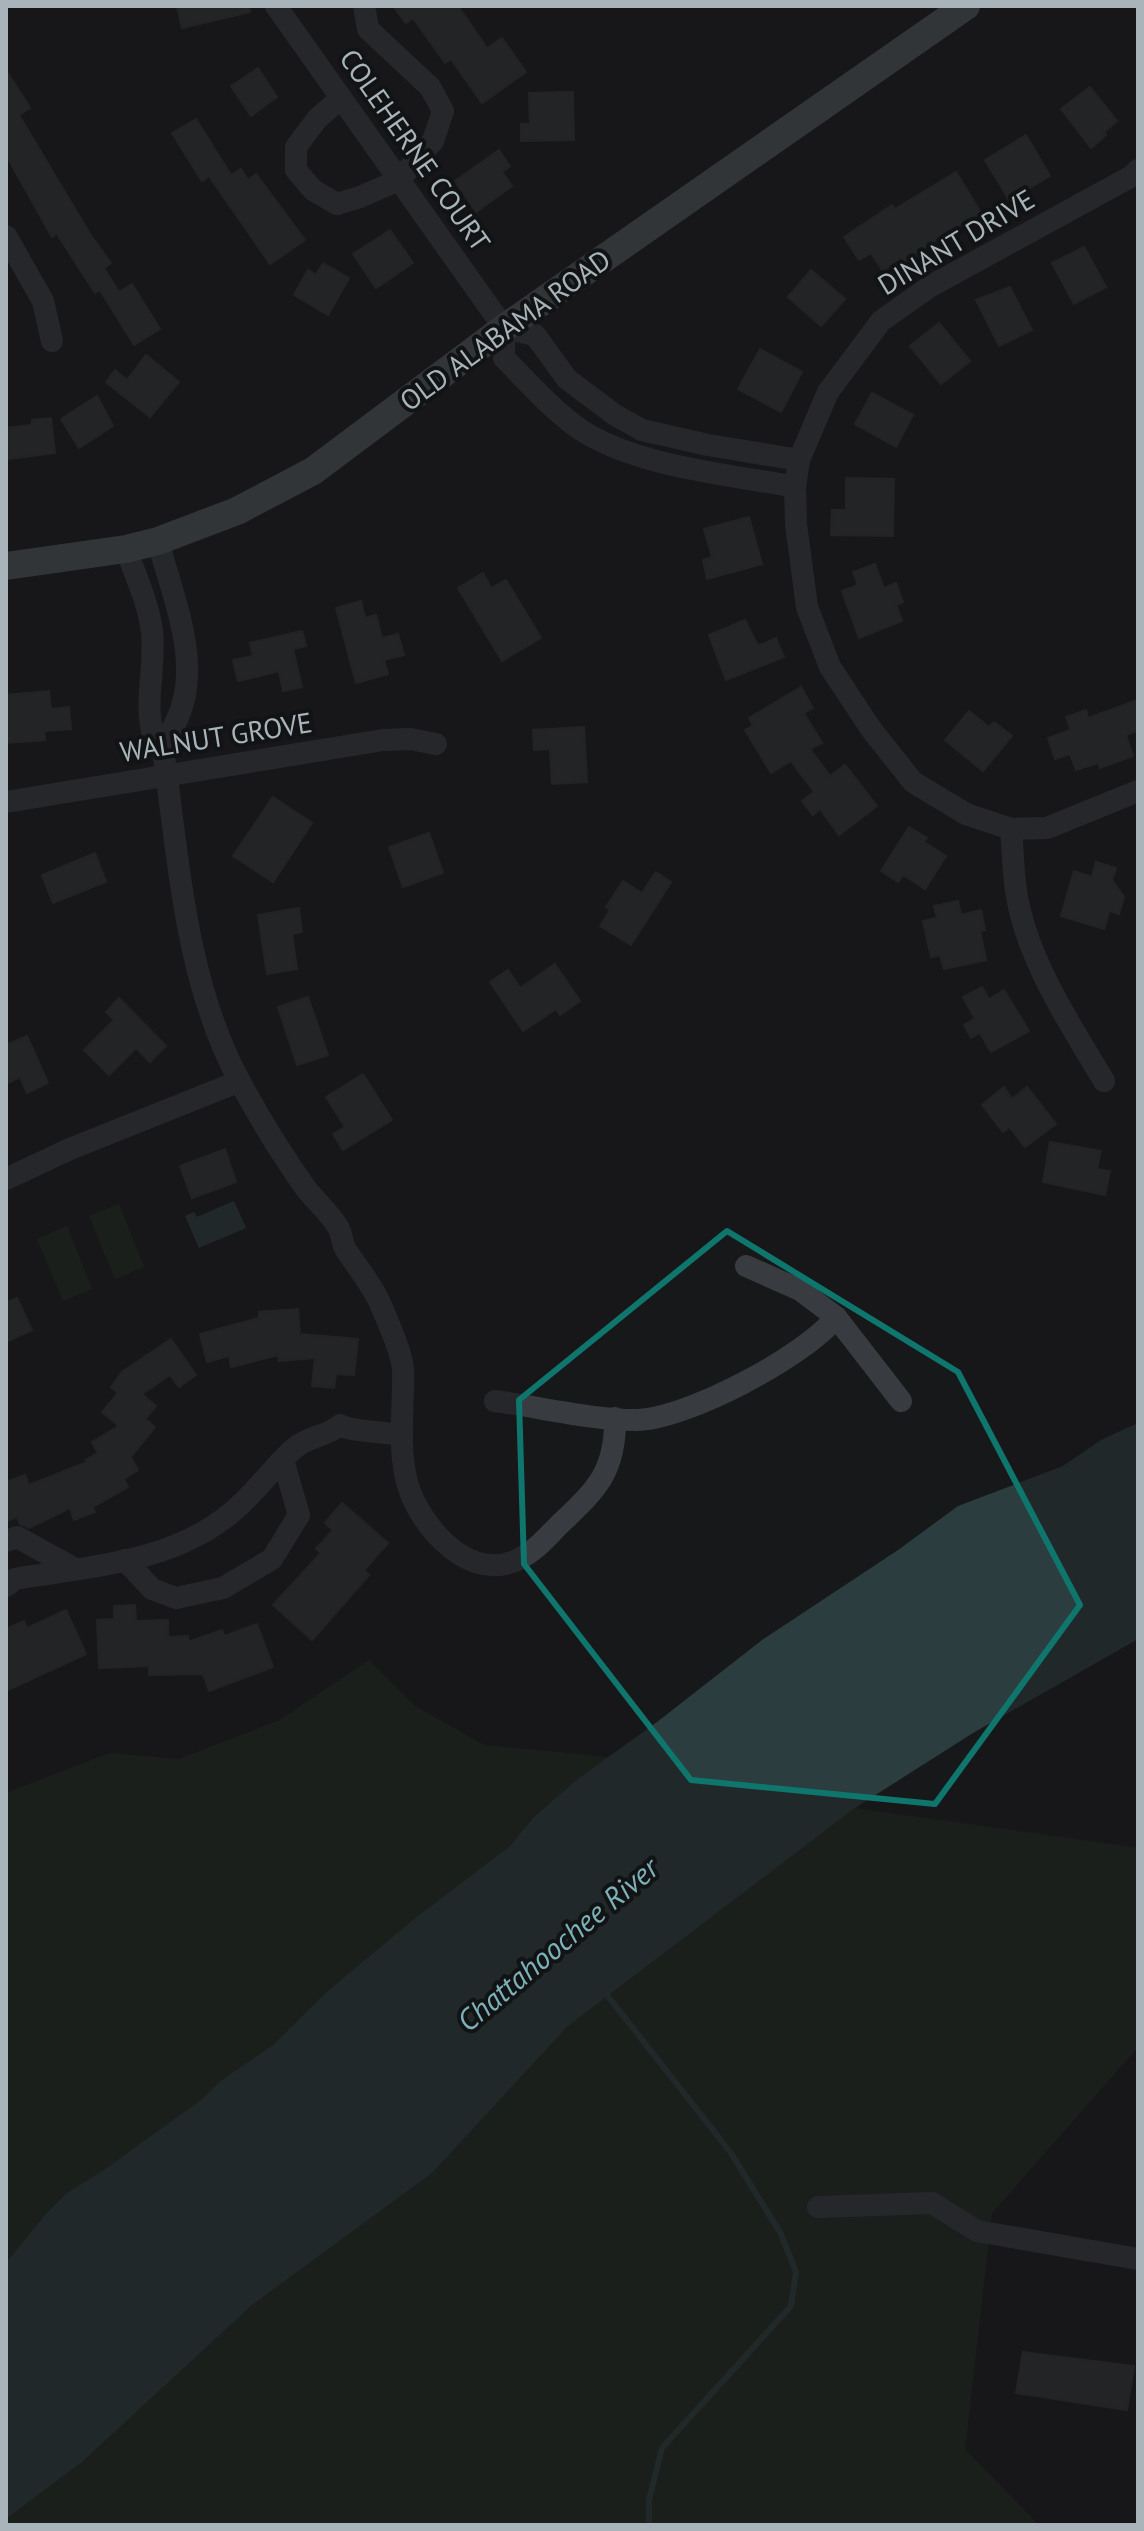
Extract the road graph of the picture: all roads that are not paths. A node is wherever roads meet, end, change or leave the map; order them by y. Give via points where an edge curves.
1 (276, 6) edge
2 (364, 6) edge
3 (966, 6) edge
4 (341, 98) junction
5 (1138, 170) edge
6 (399, 180) junction
7 (6, 236) edge
8 (504, 328) junction
9 (52, 341) dead end
10 (567, 379) junction
11 (548, 401) junction
12 (799, 460) junction
13 (795, 487) junction
14 (158, 541) junction
15 (126, 549) junction
16 (6, 566) edge
17 (162, 743) junction
18 (436, 744) dead end
19 (167, 775) junction
20 (1138, 791) edge
21 (6, 802) edge
22 (1011, 829) junction
23 (240, 1081) junction
24 (1104, 1081) dead end
25 (6, 1179) edge
26 (746, 1266) dead end
27 (836, 1317) junction
28 (495, 1401) dead end
29 (901, 1401) dead end
30 (615, 1418) junction
31 (402, 1435) junction
32 (283, 1460) junction
33 (6, 1541) edge
34 (125, 1560) junction
35 (75, 1569) junction
36 (6, 1586) edge
37 (818, 2207) dead end
38 (1138, 2259) edge

1 - 4 street, COLEHERNE COURT
2 - 6 street via 368,29 430,87 443,111 433,141
3 - 8 main road, OLD ALABAMA ROAD
4 - 6 street, COLEHERNE COURT
4 - 6 street via 296,147 296,170 313,190 337,204
5 - 12 street, DINANT DRIVE via 929,287 881,321 828,392
6 - 8 street, COLEHERNE COURT
7 - 9 street via 43,301
8 - 10 street via 535,335
8 - 11 street via 504,358
8 - 14 main road, OLD ALABAMA ROAD via 313,471 237,511
10 - 11 street
10 - 12 street via 642,430
11 - 13 street via 580,429 617,450
12 - 13 street, DINANT DRIVE
13 - 22 street, DINANT DRIVE via 807,607 830,667 913,782 966,814
14 - 15 main road, OLD ALABAMA ROAD
14 - 17 street via 188,666 182,712
15 - 16 main road, OLD ALABAMA ROAD
15 - 17 street via 152,629 148,720 154,738
17 - 19 street
18 - 19 street, WALNUT GROVE via 383,740
19 - 21 street, WALNUT GROVE
19 - 23 street via 198,974
20 - 22 street, DINANT DRIVE via 1047,828
22 - 24 street via 1017,897 1032,948
23 - 25 street
23 - 31 street via 306,1189 338,1227 344,1248 378,1301 403,1365
26 - 27 street via 800,1290
27 - 29 street
27 - 30 street via 796,1353 722,1393 659,1417
28 - 30 street
30 - 31 street via 612,1458 595,1491 534,1550 497,1566 467,1559 427,1522 406,1478
31 - 32 street via 340,1425 301,1443
32 - 34 street via 252,1495 203,1533 153,1555
32 - 34 street via 299,1515 272,1559 223,1588 176,1598 152,1589
33 - 35 street via 17,1537
34 - 35 street
35 - 36 street via 15,1579
37 - 38 street via 932,2203 977,2231

